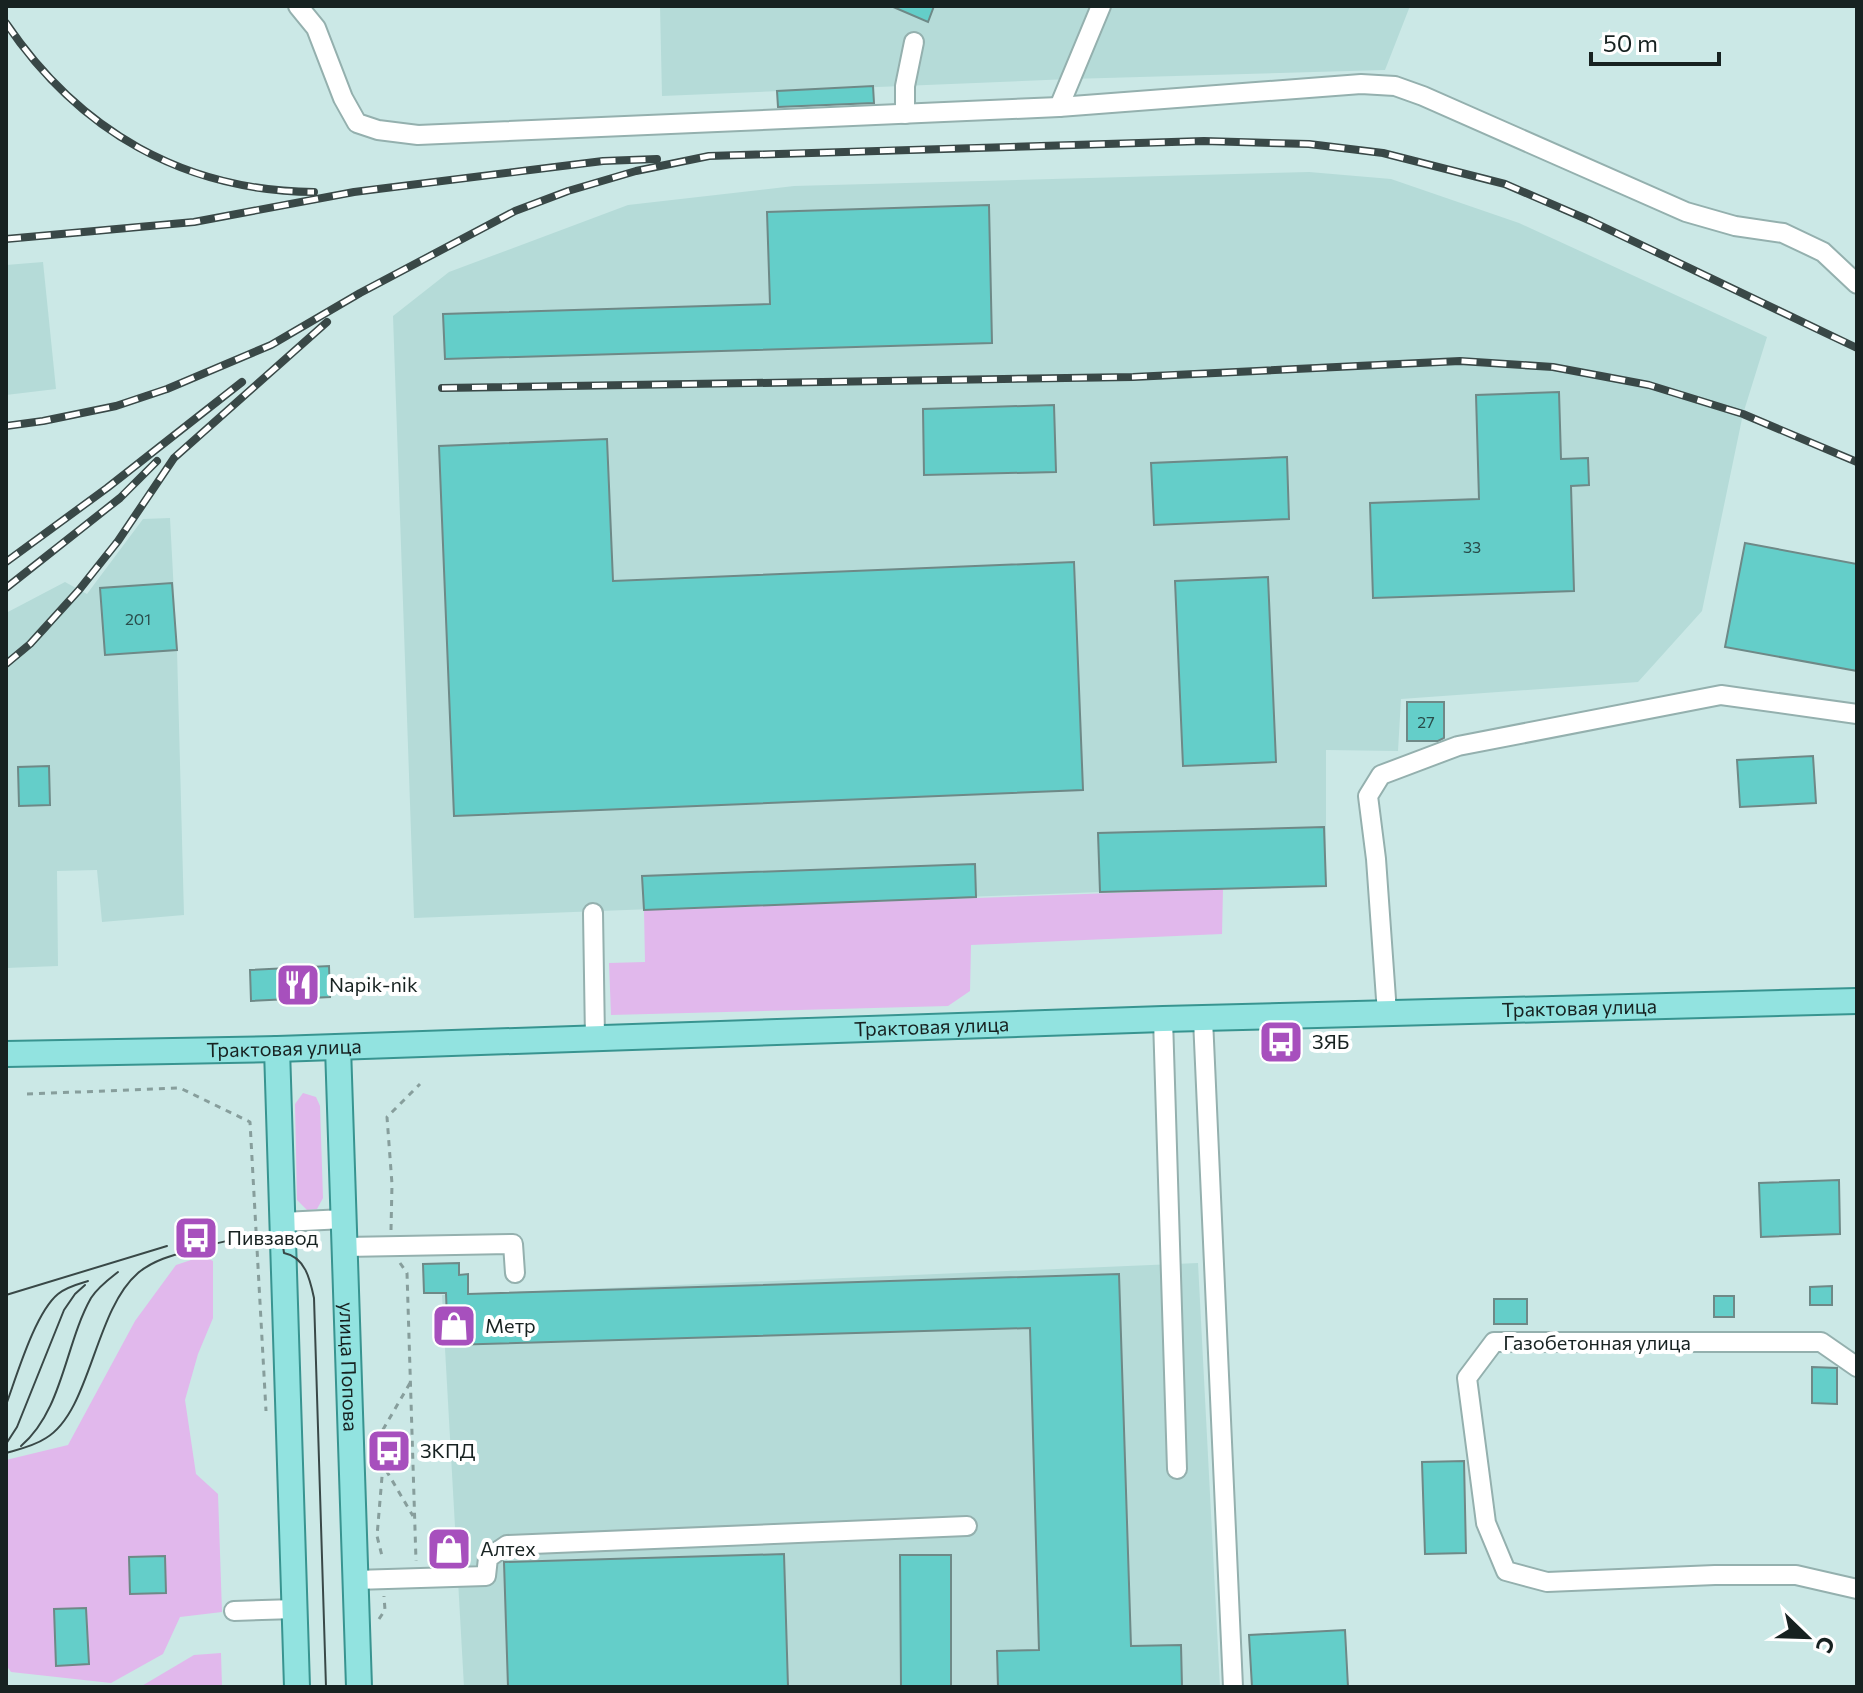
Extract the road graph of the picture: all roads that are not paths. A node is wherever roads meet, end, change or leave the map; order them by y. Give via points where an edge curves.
1 (298, 6) edge
2 (1101, 6) edge
3 (914, 42) dead end
4 (1059, 107) junction
5 (905, 114) junction
6 (1857, 284) edge
7 (1857, 714) edge
8 (593, 913) dead end
9 (1857, 1001) edge
10 (1387, 1013) junction
11 (1163, 1019) junction
12 (1203, 1019) junction
13 (595, 1038) junction
14 (338, 1047) junction
15 (277, 1049) junction
16 (6, 1054) edge
17 (344, 1219) junction
18 (283, 1222) junction
19 (345, 1247) junction
20 (515, 1273) dead end
21 (1857, 1367) edge
22 (1177, 1469) dead end
23 (967, 1526) dead end
24 (355, 1580) junction
25 (1857, 1589) edge
26 (295, 1609) junction
27 (234, 1611) dead end
28 (297, 1687) edge
29 (359, 1687) edge
30 (1233, 1687) edge

1 - 5 street via 316,28 357,123 378,130 418,135
2 - 4 street
3 - 5 street
4 - 5 street
4 - 6 street via 1361,84 1395,86 1686,212 1783,233 1823,252
7 - 10 street via 1721,695 1458,746 1381,775 1368,796
8 - 13 street
9 - 10 main road, Трактовая улица
10 - 12 main road, Трактовая улица
11 - 12 main road, Трактовая улица
11 - 13 main road, Трактовая улица
11 - 22 street
12 - 30 street
13 - 14 main road, Трактовая улица
14 - 15 main road, Трактовая улица
14 - 17 main road, улица Попова
15 - 16 main road, Трактовая улица
15 - 18 main road
17 - 18 street
17 - 19 main road, улица Попова
18 - 26 main road
19 - 20 street via 513,1244
19 - 24 main road, улица Попова
21 - 25 street, Газобетонная улица via 1821,1342 1494,1342 1467,1378 1486,1523 1506,1571 1547,1582 1796,1575
23 - 24 street via 507,1545 488,1558 486,1576
24 - 29 main road, улица Попова
26 - 27 street
26 - 28 main road

